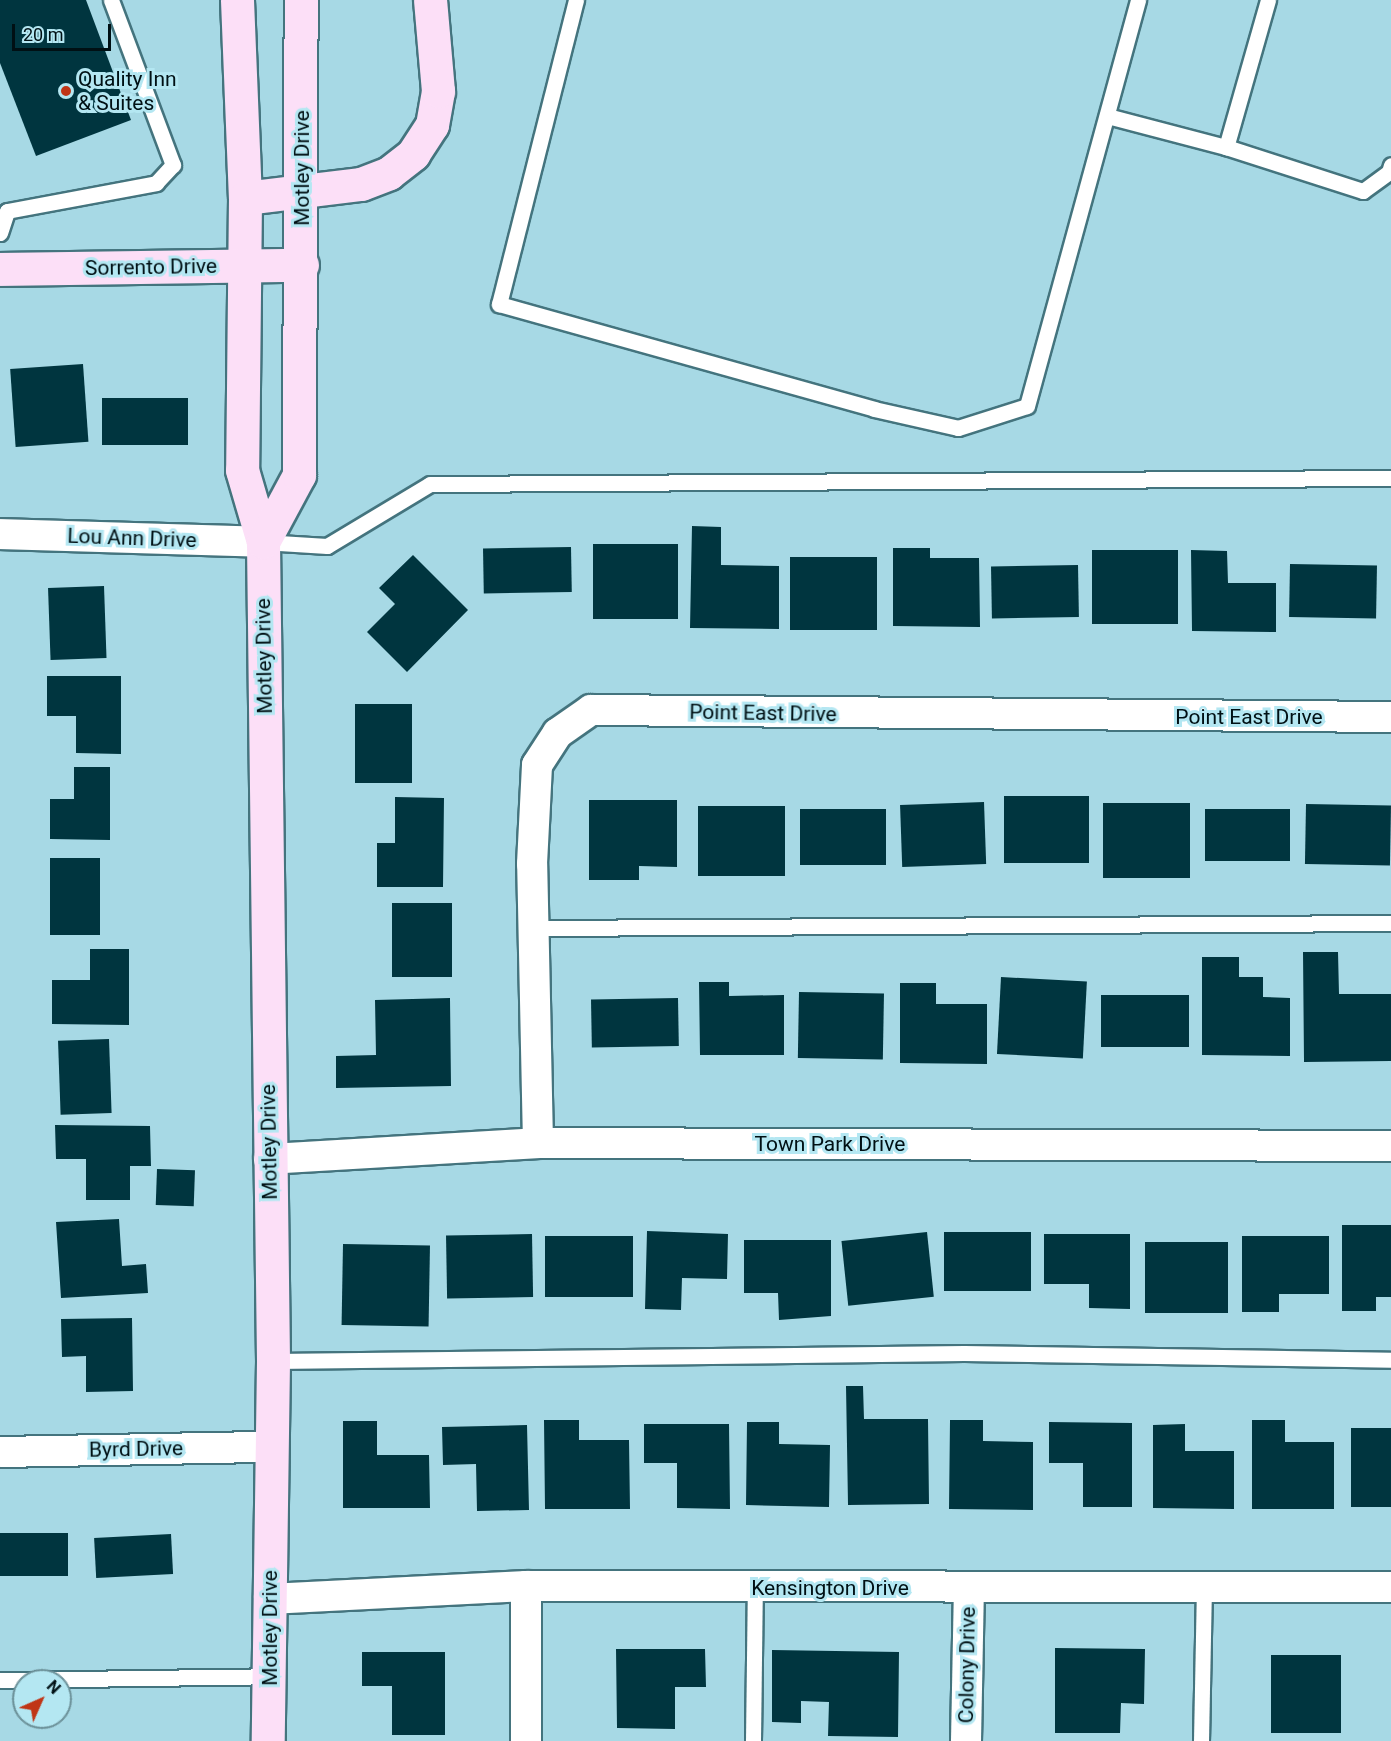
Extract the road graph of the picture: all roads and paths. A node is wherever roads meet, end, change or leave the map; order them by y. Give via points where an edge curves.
1 (111, 0) edge
2 (237, 0) edge
3 (301, 0) edge
4 (430, 0) edge
5 (576, 0) edge
6 (1138, 0) edge
7 (1268, 0) edge
8 (1107, 116) junction
9 (1226, 147) junction
10 (1391, 165) edge
11 (302, 193) junction
12 (245, 198) junction
13 (0, 230) edge
14 (245, 265) junction
15 (302, 265) junction
16 (0, 269) edge
17 (1391, 478) edge
18 (0, 534) edge
19 (263, 542) junction
20 (1391, 717) edge
21 (1391, 922) edge
22 (533, 928) junction
23 (538, 1143) junction
24 (1391, 1146) edge
25 (269, 1159) junction
26 (1391, 1360) edge
27 (273, 1361) junction
28 (272, 1447) junction
29 (0, 1452) edge
30 (526, 1586) junction
31 (1391, 1587) edge
32 (754, 1588) junction
33 (1203, 1588) junction
34 (969, 1589) junction
35 (269, 1599) junction
36 (271, 1676) junction
37 (0, 1680) edge
38 (268, 1741) edge
39 (526, 1741) edge
40 (753, 1741) edge
41 (966, 1741) edge
42 (1201, 1741) edge

1 - 13 lane via 173,165 156,183 7,211
2 - 12 main road, Motley Drive
3 - 11 main road, Motley Drive
4 - 11 main road via 438,91 432,125 413,154 389,173 361,184
5 - 8 lane via 499,304 874,409 958,428 1027,406
6 - 8 lane
7 - 9 lane
8 - 9 lane
9 - 10 lane via 1363,191 1389,171
11 - 12 main road
11 - 15 main road, Motley Drive
12 - 14 main road, Motley Drive
14 - 15 main road, Sorrento Drive
14 - 16 main road, Sorrento Drive
14 - 19 main road, Motley Drive via 242,470
15 - 19 main road, Motley Drive via 299,475
17 - 19 lane via 430,484 327,546
18 - 19 street, Lou Ann Drive
19 - 25 main road, Motley Drive
20 - 22 street, Point East Drive via 591,710 558,733 537,765
21 - 22 lane
22 - 23 street, Point East Drive
23 - 24 street, Town Park Drive
23 - 25 street, Town Park Drive
25 - 27 main road, Motley Drive
26 - 27 lane via 964,1353
27 - 28 main road, Motley Drive
28 - 29 street, Byrd Drive
28 - 35 main road, Motley Drive
30 - 32 street, Kensington Drive
30 - 35 street, Kensington Drive
30 - 39 street
31 - 33 street, Kensington Drive
32 - 34 street, Kensington Drive
32 - 40 lane
33 - 34 street, Kensington Drive
33 - 42 lane
34 - 41 street, Colony Drive
35 - 36 main road, Motley Drive
36 - 37 lane
36 - 38 main road, Motley Drive

